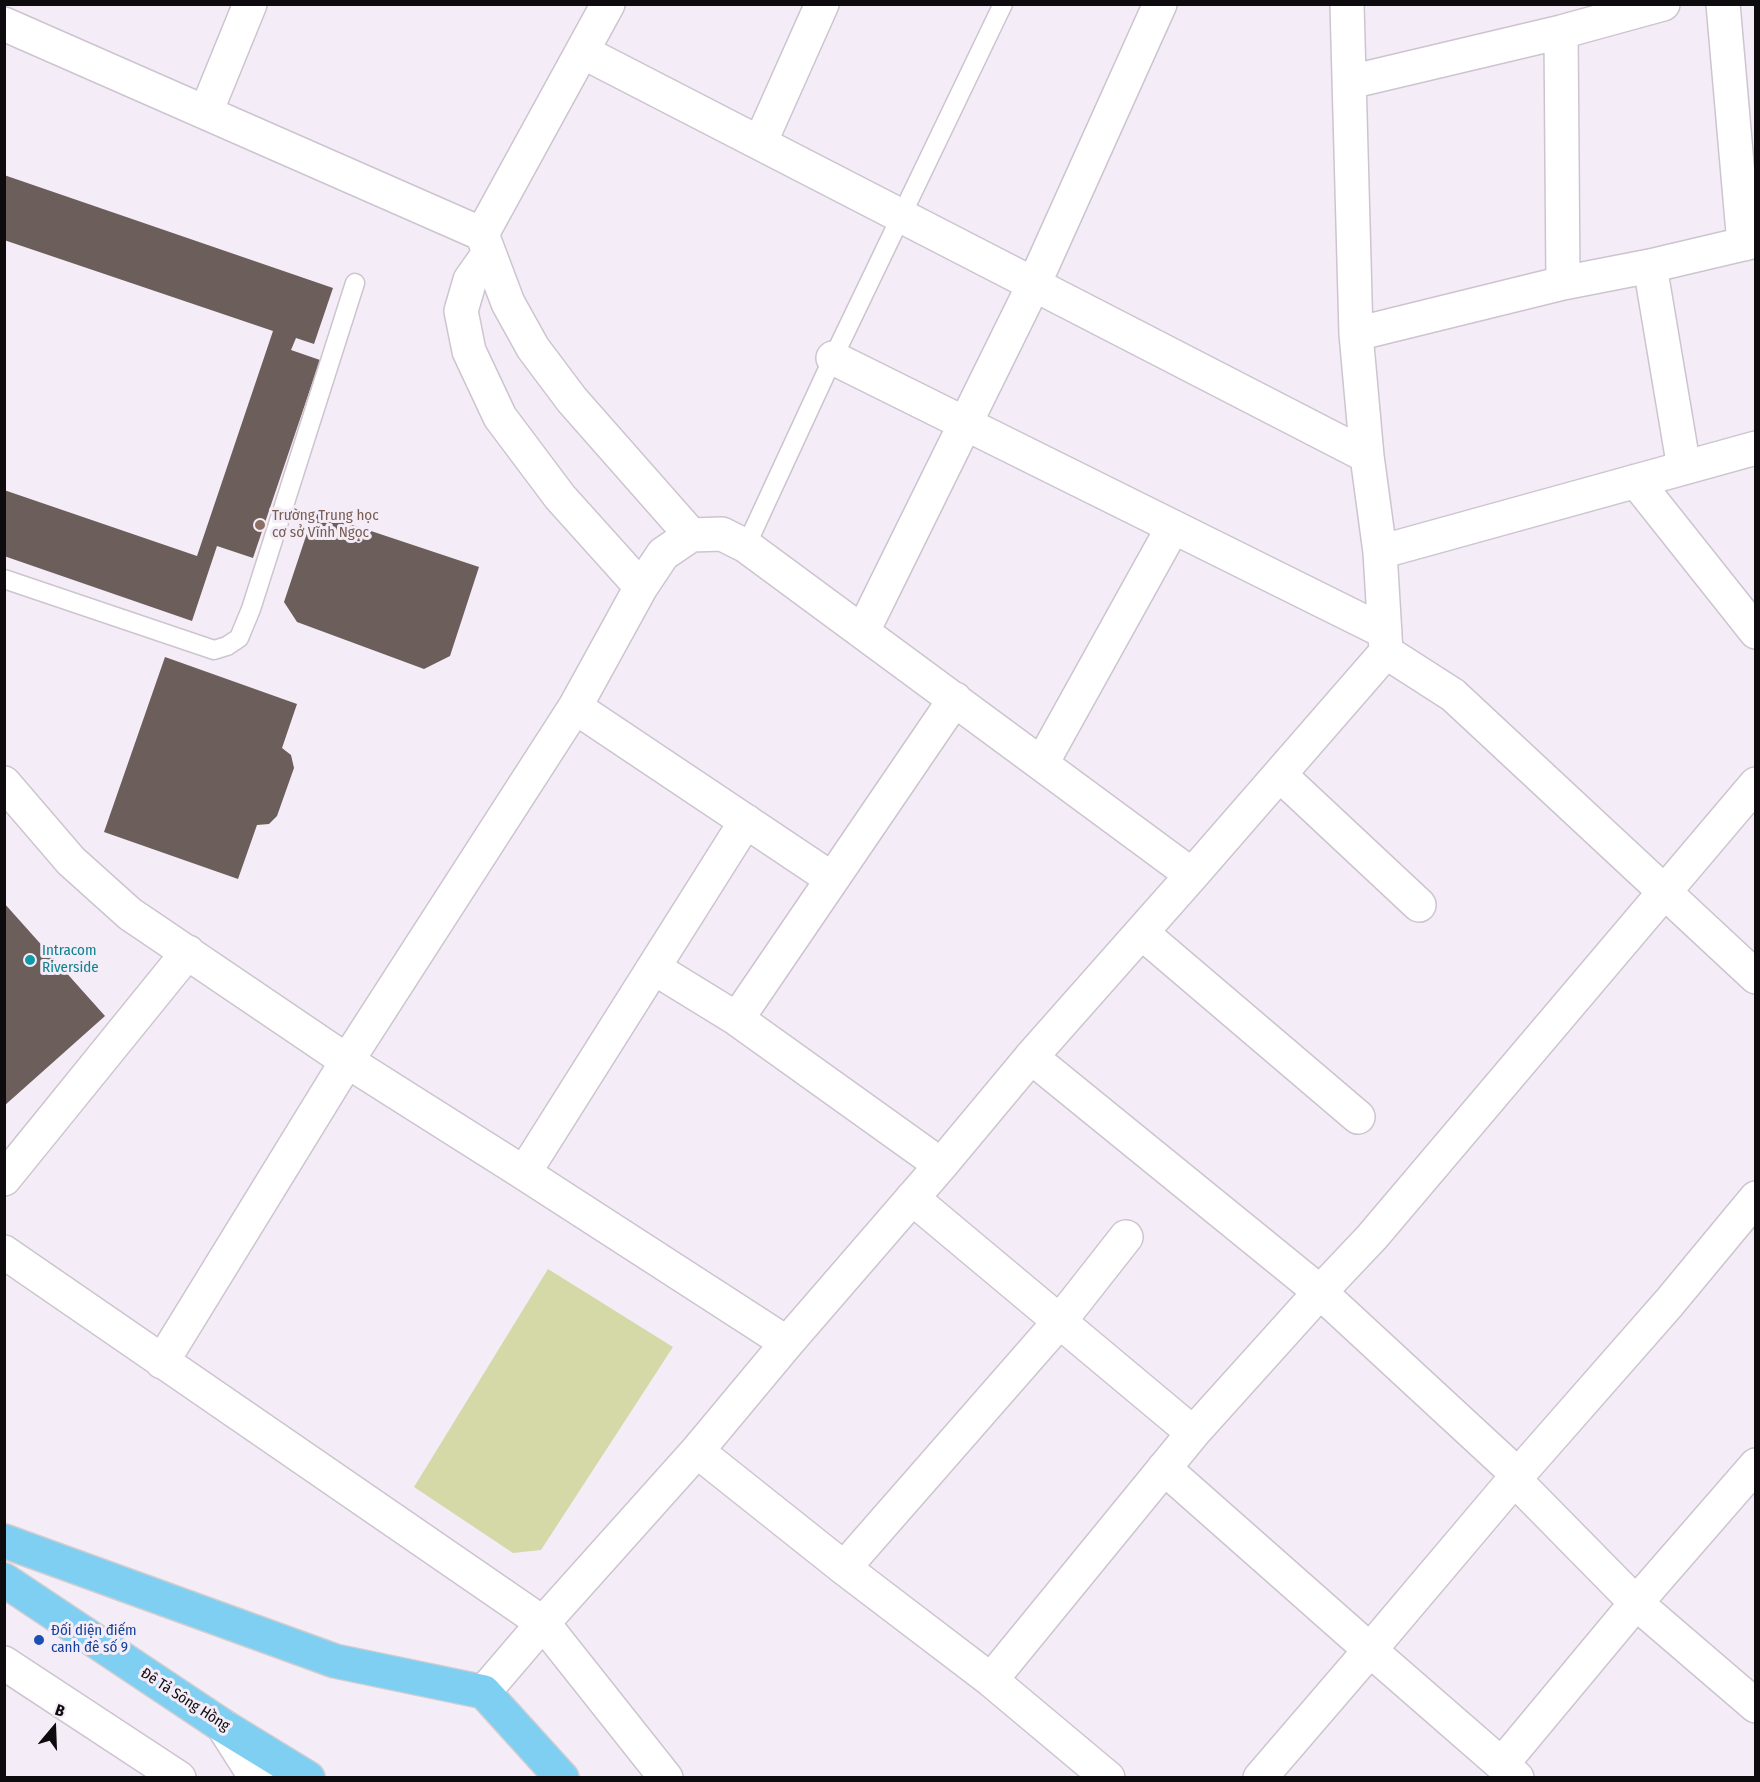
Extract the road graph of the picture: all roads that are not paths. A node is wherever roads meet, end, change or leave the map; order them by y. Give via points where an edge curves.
1 (250, 4) edge
2 (608, 4) edge
3 (822, 4) edge
4 (1003, 4) edge
5 (1160, 4) edge
6 (1663, 4) edge
7 (1723, 4) edge
8 (1338, 9) edge
9 (4, 24) edge
10 (1561, 32) junction
11 (583, 52) junction
12 (1350, 82) junction
13 (206, 112) junction
14 (760, 143) junction
15 (902, 217) junction
16 (1750, 242) edge
17 (485, 243) junction
18 (1650, 266) junction
19 (355, 283) dead end
20 (1563, 283) junction
21 (1034, 284) junction
22 (1356, 334) junction
23 (833, 357) junction
24 (966, 423) junction
25 (1755, 448) edge
26 (1367, 456) junction
27 (1684, 468) junction
28 (1636, 481) junction
29 (1173, 527) junction
30 (691, 535) junction
31 (746, 546) junction
32 (1380, 552) junction
33 (4, 579) edge
34 (641, 586) junction
35 (863, 631) junction
36 (1755, 632) edge
37 (1386, 642) junction
38 (955, 699) junction
39 (575, 707) junction
40 (1041, 763) junction
41 (1280, 775) junction
42 (4, 783) edge
43 (1755, 784) edge
44 (746, 821) junction
45 (1192, 875) junction
46 (832, 879) junction
47 (1665, 892) junction
48 (1419, 904) dead end
49 (1142, 933) junction
50 (188, 952) junction
51 (654, 968) junction
52 (1755, 977) edge
53 (737, 1019) junction
54 (1031, 1057) junction
55 (347, 1061) junction
56 (1358, 1117) dead end
57 (941, 1165) junction
58 (524, 1173) junction
59 (4, 1179) edge
60 (912, 1198) junction
61 (1755, 1198) edge
62 (1126, 1237) dead end
63 (4, 1252) edge
64 (1320, 1292) junction
65 (1060, 1321) junction
66 (787, 1343) junction
67 (162, 1362) junction
68 (1193, 1433) junction
69 (697, 1451) junction
70 (1755, 1465) edge
71 (1164, 1468) junction
72 (1516, 1477) junction
73 (4, 1541) edge
74 (844, 1568) junction
75 (4, 1580) edge
76 (1636, 1603) junction
77 (543, 1623) junction
78 (1370, 1650) junction
79 (4, 1663) edge
80 (991, 1680) junction
81 (484, 1692) junction
82 (1755, 1706) edge
83 (223, 1726) junction
84 (1510, 1771) edge
85 (179, 1778) edge
86 (256, 1778) edge
87 (308, 1778) edge
88 (562, 1778) edge
89 (666, 1778) edge
90 (1108, 1778) edge
91 (1260, 1778) edge

1 - 13 street
2 - 11 street
3 - 14 street
4 - 15 lane
5 - 21 street
6 - 10 street
7 - 16 street
8 - 12 street
9 - 13 street
10 - 12 street
10 - 20 street
11 - 14 street
11 - 17 street
12 - 22 street
13 - 17 street
14 - 15 street
15 - 21 street
15 - 23 lane
16 - 18 street
17 - 30 street via 508,303 533,348 573,400
17 - 34 street via 460,311 469,351 500,417 560,497
18 - 20 street
18 - 27 street
19 - 33 lane via 239,638 214,650
20 - 22 street
21 - 24 street
21 - 26 street
22 - 26 street
23 - 24 street
23 - 31 lane
24 - 29 street
24 - 35 street
25 - 27 street
26 - 32 street
27 - 28 street
28 - 32 street
28 - 36 street
29 - 37 street
29 - 40 street
30 - 31 street via 722,534
30 - 34 street via 663,554
31 - 35 street
32 - 37 street
34 - 39 street
35 - 38 street
37 - 41 street
37 - 47 street via 1452,694
38 - 40 street
38 - 46 street
39 - 44 street
39 - 55 street
40 - 45 street
41 - 45 street
41 - 48 street
42 - 50 street via 71,861 130,914
43 - 47 street
44 - 46 street
44 - 51 street
45 - 49 street
46 - 53 street
47 - 52 street
47 - 64 street via 1372,1238
49 - 54 street
49 - 56 street
50 - 55 street
50 - 59 street
51 - 53 street
51 - 58 street
53 - 57 street
54 - 57 street
54 - 64 street
55 - 58 street
55 - 67 street
57 - 60 street
58 - 66 street
60 - 65 street
60 - 66 street
61 - 72 street
62 - 65 street
63 - 67 street
64 - 68 street
64 - 72 street
65 - 68 street
65 - 74 street
66 - 69 street
67 - 77 street
68 - 71 street
69 - 74 street
69 - 77 street
70 - 76 street
71 - 78 street
71 - 80 street
72 - 76 street
72 - 78 street
73 - 81 main road via 335,1661
74 - 80 street
75 - 83 main road, Đê Tả Sông Hồng
76 - 82 street
76 - 84 street
77 - 81 street
77 - 89 street
78 - 84 street
78 - 91 street
79 - 85 street
80 - 90 street
81 - 88 main road
83 - 86 street
83 - 87 main road, Đê Tả Sông Hồng

